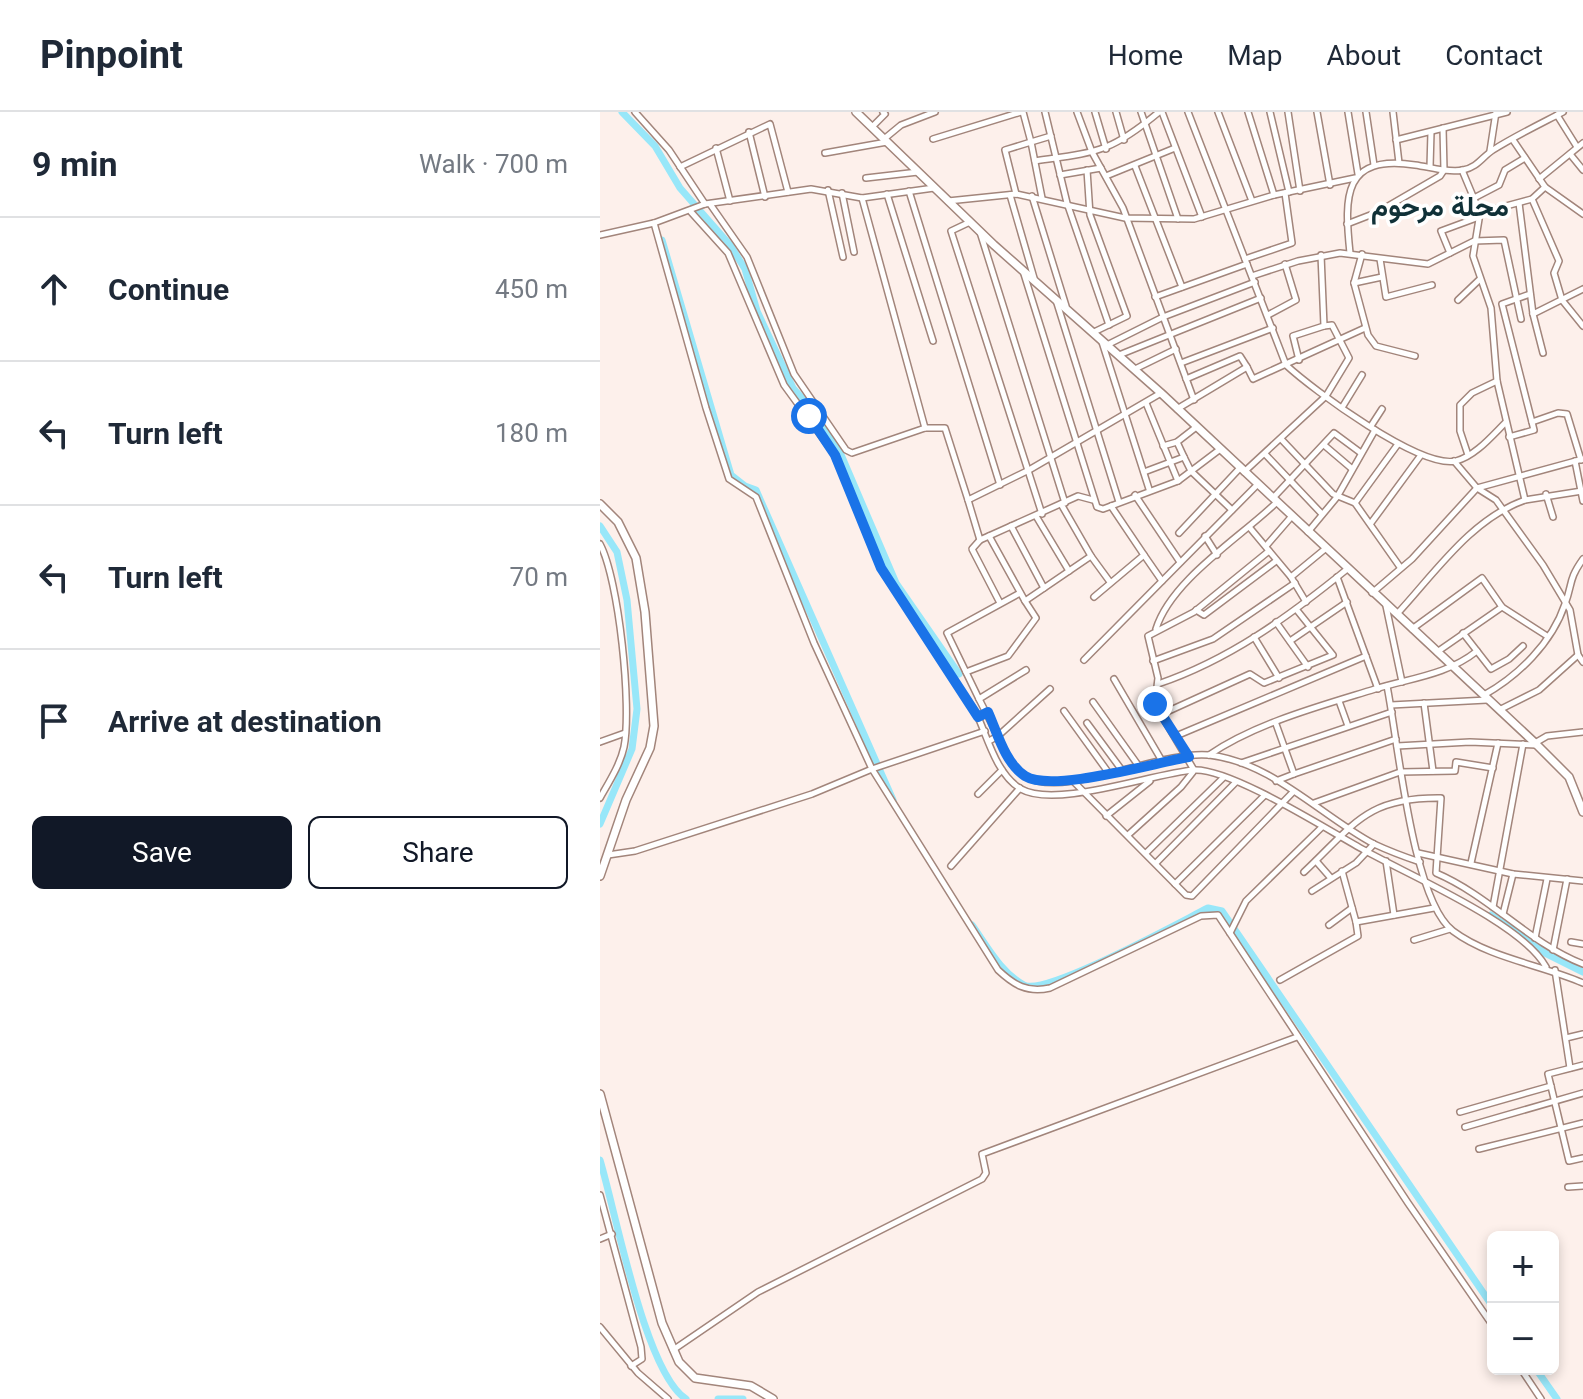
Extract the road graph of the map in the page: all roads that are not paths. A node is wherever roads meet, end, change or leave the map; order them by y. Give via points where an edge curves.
1 (635, 112) edge
2 (856, 112) edge
3 (935, 112) edge
4 (1022, 112) edge
5 (1045, 112) edge
6 (1077, 112) edge
7 (1095, 112) edge
8 (1116, 112) edge
9 (1141, 112) edge
10 (1161, 112) edge
11 (1188, 112) edge
12 (1218, 112) edge
13 (1248, 112) edge
14 (1270, 112) edge
15 (1288, 112) edge
16 (1317, 112) edge
17 (1348, 112) edge
18 (1366, 112) edge
19 (1393, 112) edge
20 (1507, 112) edge
21 (886, 113) edge
22 (1496, 114) edge
23 (1560, 114) edge
24 (1145, 124) junction
25 (872, 127) junction
26 (1443, 128) junction
27 (749, 132) junction
28 (1431, 132) junction
29 (1051, 136) junction
30 (933, 139) dead end
31 (886, 140) junction
32 (1124, 140) junction
33 (1396, 140) junction
34 (1513, 140) junction
35 (1031, 142) junction
36 (1580, 145) edge
37 (716, 148) junction
38 (1175, 148) junction
39 (1106, 149) junction
40 (1092, 152) junction
41 (1489, 152) junction
42 (825, 153) dead end
43 (1570, 154) junction
44 (1156, 156) junction
45 (1056, 158) junction
46 (1525, 158) junction
47 (1035, 161) junction
48 (1399, 163) junction
49 (1374, 165) junction
50 (1135, 166) junction
51 (680, 167) junction
52 (1430, 167) junction
53 (1101, 168) junction
54 (1087, 170) junction
55 (1444, 170) junction
56 (1462, 170) junction
57 (1583, 170) edge
58 (919, 172) junction
59 (1060, 175) junction
60 (1106, 176) junction
61 (1356, 176) junction
62 (866, 178) dead end
63 (1539, 179) junction
64 (1330, 185) junction
65 (1545, 187) junction
66 (935, 188) junction
67 (828, 190) junction
68 (909, 191) junction
69 (1300, 191) junction
70 (788, 192) junction
71 (1287, 192) junction
72 (842, 193) junction
73 (887, 194) junction
74 (1013, 194) junction
75 (1274, 195) junction
76 (1032, 196) junction
77 (765, 197) junction
78 (862, 198) junction
79 (1042, 198) junction
80 (1474, 198) junction
81 (1532, 199) junction
82 (730, 201) junction
83 (948, 201) junction
84 (1252, 201) junction
85 (1067, 203) junction
86 (1519, 203) junction
87 (705, 204) junction
88 (1090, 209) junction
89 (1226, 210) junction
90 (693, 211) junction
91 (1583, 214) edge
92 (1479, 215) junction
93 (1202, 217) junction
94 (1125, 218) junction
95 (1156, 218) junction
96 (1178, 219) junction
97 (970, 222) junction
98 (654, 223) junction
99 (1347, 224) junction
100 (979, 231) junction
101 (600, 235) edge
102 (1474, 241) junction
103 (854, 252) dead end
104 (1350, 253) junction
105 (1450, 253) junction
106 (1362, 254) junction
107 (1321, 255) junction
108 (843, 257) dead end
109 (1380, 259) junction
110 (1246, 261) junction
111 (1285, 264) junction
112 (1023, 269) junction
113 (1382, 277) junction
114 (1034, 279) junction
115 (1253, 279) junction
116 (1479, 280) junction
117 (1354, 283) junction
118 (1432, 285) dead end
119 (1182, 287) junction
120 (1583, 289) edge
121 (1530, 294) junction
122 (1155, 297) junction
123 (1056, 298) junction
124 (1261, 298) junction
125 (1515, 299) junction
126 (1458, 300) dead end
127 (1562, 300) junction
128 (1066, 308) junction
129 (1533, 314) junction
130 (1268, 315) junction
131 (1163, 317) junction
132 (1521, 319) dead end
133 (1109, 325) junction
134 (1324, 326) junction
135 (1583, 326) edge
136 (1273, 328) junction
137 (1365, 328) junction
138 (1169, 333) junction
139 (1098, 335) junction
140 (933, 341) dead end
141 (1339, 342) junction
142 (1107, 345) junction
143 (1176, 349) junction
144 (1543, 353) dead end
145 (1119, 355) junction
146 (1415, 356) dead end
147 (1299, 360) junction
148 (1181, 363) junction
149 (1286, 365) junction
150 (1247, 367) junction
151 (1135, 369) junction
152 (1362, 375) dead end
153 (1186, 379) junction
154 (1497, 381) junction
155 (1161, 393) junction
156 (1326, 396) junction
157 (1194, 400) junction
158 (1146, 403) junction
159 (1343, 406) junction
160 (1177, 409) junction
161 (1382, 409) dead end
162 (1124, 415) junction
163 (1532, 422) junction
164 (1505, 423) junction
165 (925, 428) junction
166 (1195, 428) junction
167 (1373, 428) junction
168 (1097, 430) junction
169 (1509, 437) junction
170 (1282, 440) junction
171 (1076, 441) junction
172 (1177, 442) junction
173 (1398, 444) junction
174 (1324, 445) junction
175 (1163, 446) junction
176 (1219, 450) junction
177 (1361, 453) junction
178 (1266, 455) junction
179 (1421, 455) junction
180 (1468, 455) junction
181 (1184, 457) junction
182 (1050, 458) junction
183 (1580, 460) edge
184 (1454, 461) junction
185 (1170, 463) junction
186 (1305, 464) junction
187 (1351, 468) junction
188 (1029, 470) junction
189 (1191, 471) junction
190 (1241, 471) junction
191 (1144, 472) junction
192 (1520, 478) junction
193 (1288, 480) junction
194 (1178, 481) junction
195 (1000, 485) junction
196 (1257, 485) junction
197 (1477, 488) junction
198 (1149, 489) junction
199 (1582, 491) edge
200 (1215, 493) junction
201 (1546, 494) junction
202 (1135, 495) junction
203 (1337, 497) junction
204 (968, 500) junction
205 (1094, 500) junction
206 (1275, 500) junction
207 (1525, 500) junction
208 (1583, 501) edge
209 (1119, 502) junction
210 (1063, 503) junction
211 (1355, 503) junction
212 (600, 504) edge
213 (1111, 506) junction
214 (1502, 508) junction
215 (1232, 510) junction
216 (1321, 513) junction
217 (1039, 515) junction
218 (1292, 516) junction
219 (1553, 517) dead end
220 (1371, 523) junction
221 (1011, 526) junction
222 (1250, 528) junction
223 (1307, 532) junction
224 (1179, 533) dead end
225 (989, 536) junction
226 (1205, 536) junction
227 (980, 540) junction
228 (600, 544) edge
229 (1267, 548) junction
230 (1325, 549) junction
231 (1144, 555) junction
232 (1217, 555) junction
233 (1091, 556) junction
234 (1583, 559) edge
235 (1276, 561) junction
236 (1180, 562) junction
237 (1400, 567) junction
238 (1346, 570) junction
239 (1069, 571) junction
240 (1337, 577) junction
241 (1293, 580) junction
242 (1162, 581) junction
243 (1110, 582) junction
244 (1044, 588) junction
245 (1020, 593) junction
246 (1372, 593) junction
247 (1094, 597) dead end
248 (1025, 601) junction
249 (1306, 602) junction
250 (1347, 602) junction
251 (1000, 603) junction
252 (1565, 605) junction
253 (1386, 606) junction
254 (1502, 607) junction
255 (1296, 609) junction
256 (1196, 610) junction
257 (1396, 614) junction
258 (1276, 622) junction
259 (1310, 626) junction
260 (1412, 629) junction
261 (1156, 630) junction
262 (1463, 633) junction
263 (1547, 636) junction
264 (1254, 637) junction
265 (1290, 641) junction
266 (1523, 646) dead end
267 (1477, 651) junction
268 (1436, 652) junction
269 (1366, 656) junction
270 (1509, 659) junction
271 (1581, 659) edge
272 (1084, 660) dead end
273 (1153, 661) junction
274 (1308, 667) junction
275 (1455, 668) junction
276 (1518, 669) junction
277 (1026, 670) dead end
278 (966, 672) junction
279 (1279, 678) junction
280 (1114, 679) dead end
281 (1402, 682) junction
282 (1158, 684) junction
283 (1387, 686) junction
284 (1050, 689) dead end
285 (1378, 689) junction
286 (1485, 698) junction
287 (979, 699) junction
288 (1339, 701) junction
289 (1093, 702) dead end
290 (1424, 703) junction
291 (1391, 705) junction
292 (1499, 710) junction
293 (1064, 711) dead end
294 (988, 712) junction
295 (1392, 712) junction
296 (1162, 714) junction
297 (978, 717) junction
298 (1087, 723) dead end
299 (1276, 724) junction
300 (1348, 726) junction
301 (985, 731) junction
302 (1583, 732) edge
303 (625, 733) junction
304 (998, 736) junction
305 (1176, 736) junction
306 (989, 741) junction
307 (600, 742) edge
308 (1396, 742) junction
309 (1431, 743) junction
310 (1498, 743) junction
311 (1523, 744) junction
312 (1536, 744) junction
313 (1284, 747) junction
314 (1209, 755) junction
315 (1189, 757) junction
316 (1162, 761) junction
317 (1240, 764) junction
318 (1138, 765) junction
319 (875, 768) junction
320 (1493, 768) junction
321 (1121, 769) junction
322 (1002, 770) junction
323 (1194, 770) junction
324 (1433, 771) junction
325 (1108, 772) junction
326 (1400, 772) junction
327 (1294, 774) junction
328 (1223, 778) junction
329 (1150, 780) junction
330 (1276, 781) junction
331 (1074, 782) junction
332 (1236, 782) junction
333 (1020, 788) junction
334 (1081, 791) junction
335 (1293, 792) junction
336 (1580, 793) edge
337 (601, 794) edge
338 (978, 794) dead end
339 (1265, 795) junction
340 (1406, 797) junction
341 (1313, 803) junction
342 (1282, 804) junction
343 (1583, 812) edge
344 (1106, 816) junction
345 (1322, 827) junction
346 (1349, 827) junction
347 (1128, 835) junction
348 (1340, 837) junction
349 (1374, 844) junction
350 (1146, 853) junction
351 (1367, 853) junction
352 (1418, 853) junction
353 (1437, 855) junction
354 (607, 856) junction
355 (1316, 861) junction
356 (1386, 861) junction
357 (1156, 863) junction
358 (1471, 863) junction
359 (1421, 865) junction
360 (951, 866) dead end
361 (1342, 871) junction
362 (1499, 871) junction
363 (1304, 872) dead end
364 (1436, 873) junction
365 (600, 874) edge
366 (1513, 874) junction
367 (1330, 877) junction
368 (1547, 879) junction
369 (1567, 879) junction
370 (1583, 881) edge
371 (1425, 883) junction
372 (1175, 884) junction
373 (1312, 891) dead end
374 (1491, 905) junction
375 (1352, 908) junction
376 (1434, 908) junction
377 (1503, 914) junction
378 (1394, 915) junction
379 (1483, 915) junction
380 (1356, 922) junction
381 (1329, 925) dead end
382 (1450, 929) junction
383 (1230, 933) junction
384 (1535, 938) junction
385 (1414, 940) dead end
386 (1571, 942) dead end
387 (1583, 944) edge
388 (1553, 950) junction
389 (1583, 964) edge
390 (1546, 967) junction
391 (1555, 970) junction
392 (1280, 980) dead end
393 (1583, 983) edge
394 (1583, 1034) edge
395 (1297, 1037) junction
396 (1566, 1038) junction
397 (1583, 1065) edge
398 (1570, 1068) junction
399 (1551, 1086) junction
400 (1583, 1093) edge
401 (600, 1094) edge
402 (1555, 1102) junction
403 (1460, 1112) dead end
404 (1583, 1123) edge
405 (1465, 1127) dead end
406 (1563, 1127) junction
407 (1479, 1149) dead end
408 (1583, 1158) edge
409 (1583, 1186) edge
410 (1568, 1187) dead end
411 (600, 1195) edge
412 (602, 1208) edge
413 (612, 1234) junction
414 (600, 1239) edge
415 (1487, 1317) edge
416 (600, 1327) edge
417 (672, 1350) junction
418 (631, 1366) junction
419 (1525, 1375) edge
420 (660, 1393) junction
421 (655, 1399) edge
422 (668, 1399) edge
423 (773, 1399) edge
424 (1541, 1399) edge

1 - 51 street
2 - 25 main road
3 - 31 street via 901,125
4 - 30 street
4 - 35 street
5 - 29 street
6 - 40 street
7 - 39 street
8 - 32 street
9 - 24 street
10 - 24 street
10 - 38 street
11 - 89 street
12 - 84 street
13 - 75 street
14 - 71 street
15 - 69 street
16 - 64 street
17 - 61 street
18 - 49 street
19 - 33 street
20 - 22 street
21 - 25 street
22 - 26 street
22 - 41 street
23 - 34 street
23 - 36 street
24 - 32 street
24 - 44 street
25 - 31 main road
26 - 28 street
26 - 55 street
27 - 37 street
27 - 70 street via 771,125
27 - 77 street
28 - 33 street
28 - 52 street
29 - 35 street
29 - 45 street
31 - 42 street
31 - 58 main road
32 - 39 street
33 - 48 street
34 - 41 street
34 - 46 street
35 - 47 street
35 - 74 street via 1005,150
36 - 43 street
37 - 51 street
37 - 82 street
38 - 44 street
38 - 93 street
39 - 40 street
40 - 45 street
40 - 53 street
41 - 56 street
43 - 57 street
43 - 63 street
44 - 50 street
44 - 96 street
45 - 47 street
45 - 59 street
46 - 63 street
46 - 80 street via 1505,170 1499,185
47 - 79 street
48 - 49 street
48 - 52 street
49 - 61 street
50 - 60 street
50 - 95 street
51 - 87 street
52 - 55 street
53 - 54 street
53 - 60 street
54 - 59 street
54 - 88 street
55 - 56 street
55 - 99 street via 1403,199
56 - 80 street
58 - 62 street
58 - 66 main road
59 - 85 street
60 - 94 street
61 - 64 street
61 - 99 street
63 - 65 street
64 - 69 street
65 - 81 street
65 - 91 street
66 - 68 street
66 - 83 main road
67 - 70 street
67 - 72 street
67 - 108 street
68 - 73 street
68 - 195 street
69 - 71 street
70 - 77 street
71 - 75 street
71 - 110 street via 1292,243
72 - 78 street
72 - 103 street
73 - 78 street
73 - 140 street
74 - 76 street
74 - 83 street
74 - 114 street
75 - 84 street
76 - 79 street
76 - 128 street
77 - 82 street
78 - 165 street
79 - 85 street
80 - 92 street
81 - 86 street
81 - 127 street via 1559,261 1554,273
82 - 87 street
83 - 97 main road
84 - 89 street
85 - 88 street
85 - 133 street
86 - 92 street
86 - 121 street
87 - 90 street
87 - 165 street via 747,257 794,374 846,450
88 - 94 street
88 - 133 street via 1127,316
89 - 93 street
89 - 110 street
90 - 98 street
90 - 297 street via 728,253 784,385 835,455 881,568
92 - 102 street
92 - 105 street via 1441,231
93 - 96 street
94 - 95 street
94 - 122 street
95 - 96 street
95 - 119 street
97 - 100 main road
97 - 188 street via 951,231
98 - 101 street
98 - 319 street via 729,479 756,497 814,643
99 - 104 street
100 - 112 main road
100 - 182 street
102 - 105 street
102 - 116 street
102 - 125 street via 1504,240
104 - 106 street
104 - 107 street
105 - 109 street via 1418,265
106 - 109 street
106 - 117 street
107 - 111 street
107 - 134 street
109 - 113 street
110 - 115 street
110 - 119 street
111 - 115 street
111 - 130 street via 1296,300
112 - 114 main road
112 - 171 street
113 - 117 street
113 - 118 street via 1386,297
114 - 123 main road
115 - 124 street
115 - 131 street
116 - 126 street
116 - 154 street via 1491,308
117 - 137 street
119 - 122 street
120 - 127 street
121 - 125 street
121 - 129 street
122 - 131 street
123 - 128 main road
123 - 168 street
124 - 130 street
124 - 138 street
125 - 132 street
125 - 163 street via 1502,304
127 - 129 street
127 - 135 street
128 - 139 main road
129 - 144 street
130 - 136 street
131 - 138 street
131 - 142 street
133 - 139 street
134 - 141 street via 1332,325
134 - 147 street via 1293,336
136 - 148 street
136 - 149 street
137 - 141 street
137 - 146 street via 1376,346
138 - 143 street
138 - 145 street
139 - 142 main road
139 - 162 street
141 - 147 street
141 - 156 street via 1349,358
142 - 145 main road
143 - 148 street
143 - 151 street
145 - 151 main road
147 - 149 street
148 - 153 street
149 - 150 street via 1253,379
149 - 156 street
150 - 153 street via 1240,356
150 - 157 street
151 - 155 main road
152 - 159 street
153 - 157 street
154 - 164 street
154 - 180 street via 1460,405 1460,431
155 - 158 street
155 - 160 main road
156 - 159 street
156 - 170 street
157 - 160 street
158 - 162 street
158 - 175 street
159 - 167 street
160 - 166 main road
161 - 167 street
162 - 168 street
162 - 191 street
163 - 169 street via 1534,430
163 - 183 street via 1567,414
164 - 169 street
164 - 180 street
165 - 204 street via 947,430
166 - 172 street
166 - 176 main road
167 - 173 street
167 - 177 street
168 - 171 street
168 - 209 street
169 - 192 street
170 - 178 street
170 - 186 street
171 - 182 street
171 - 205 street
172 - 175 street
172 - 181 street
173 - 179 street
173 - 211 street
174 - 177 street via 1334,433
174 - 186 street
174 - 187 street
175 - 185 street
176 - 189 street
176 - 190 main road
177 - 187 street
178 - 190 street
178 - 193 street
179 - 184 street
179 - 220 street
180 - 184 street
181 - 185 street
181 - 189 street
182 - 188 street
182 - 210 street
183 - 192 street
183 - 199 street
184 - 197 street
185 - 191 street
185 - 194 street
186 - 193 street
186 - 203 street
187 - 203 street
188 - 195 street
188 - 217 street
189 - 194 street
189 - 200 street
190 - 196 main road
190 - 200 street
191 - 198 street
192 - 197 street
192 - 207 street
193 - 206 street
193 - 216 street
194 - 198 street
195 - 204 street
196 - 206 main road
196 - 215 street
197 - 214 street
197 - 237 street
198 - 202 street
199 - 201 street
199 - 208 street
200 - 215 street
200 - 224 street
201 - 207 street
201 - 219 street
202 - 209 street
202 - 236 street
203 - 211 street
203 - 216 street
204 - 227 street
205 - 210 street via 1081,495
205 - 213 street via 1099,509
206 - 218 main road
206 - 222 street
207 - 214 street
209 - 213 street
210 - 217 street
210 - 233 street
211 - 220 street
212 - 354 main road via 618,522 636,558 654,726
213 - 231 street
214 - 252 street
214 - 257 street via 1470,534
215 - 226 street
216 - 223 street
217 - 221 street
217 - 239 street
218 - 223 main road
218 - 229 street
220 - 237 street
221 - 225 street
221 - 244 street
222 - 229 street
222 - 232 street
223 - 230 main road
225 - 227 street
225 - 245 street
226 - 232 street
226 - 236 street
227 - 251 street via 972,549
228 - 303 street via 614,582 626,682
229 - 235 street
229 - 256 street
230 - 238 main road
230 - 241 street
231 - 242 street
231 - 243 street
232 - 261 street via 1173,599
233 - 239 street
233 - 243 street
234 - 252 street via 1569,580
235 - 241 street
235 - 256 street via 1204,615
236 - 242 street
237 - 246 street
238 - 240 street
238 - 246 main road
239 - 244 street
240 - 249 street
240 - 250 street
241 - 249 street
241 - 273 street via 1211,641
242 - 272 street
243 - 247 street
244 - 248 street
245 - 248 street
245 - 251 street
246 - 253 main road
248 - 278 street via 1036,618 1010,654
249 - 255 street
250 - 259 street
250 - 269 street
251 - 278 street via 947,633
252 - 263 street
252 - 271 street
253 - 257 main road
253 - 281 street
254 - 260 street via 1482,578
254 - 262 street
254 - 263 street
255 - 258 street
255 - 259 street
256 - 261 street
257 - 260 main road
258 - 264 street
258 - 265 street
259 - 265 street
259 - 274 street via 1333,655
260 - 268 main road
261 - 273 street via 1148,639
262 - 267 street
262 - 268 street
263 - 276 street
264 - 279 street
264 - 282 street via 1212,663
265 - 274 street
266 - 270 street
267 - 270 street via 1491,669
267 - 275 street
268 - 275 main road
269 - 285 street
269 - 305 street
270 - 276 street
271 - 292 street via 1539,690
273 - 282 street
274 - 279 street
275 - 281 street
275 - 286 main road
276 - 286 street
277 - 287 street
278 - 287 street
279 - 296 street via 1262,683 1250,674
280 - 316 street
281 - 283 street
282 - 296 street via 1155,700
283 - 285 street
283 - 291 street
284 - 304 street
285 - 288 street
286 - 290 street
286 - 292 main road
287 - 294 street
288 - 299 street
288 - 300 street
289 - 318 street
290 - 291 street
290 - 309 street
291 - 295 street
292 - 312 main road
293 - 325 street
294 - 297 street
294 - 304 street
295 - 300 street
295 - 308 street
296 - 305 street
297 - 301 street
298 - 321 street
299 - 313 street
299 - 314 street
300 - 313 street
301 - 306 street
301 - 319 street
302 - 312 street via 1547,736
303 - 307 street
303 - 337 street via 621,756
304 - 306 street
304 - 331 street via 1025,776
305 - 315 street
306 - 322 street
308 - 309 street
308 - 326 street
308 - 327 street
309 - 310 street
309 - 324 street
310 - 311 street
310 - 320 street
311 - 312 street
311 - 362 street
312 - 336 main road
313 - 317 street
313 - 327 street
314 - 315 street
314 - 317 street
315 - 316 street
315 - 323 street
316 - 318 street
317 - 330 street
318 - 321 street
319 - 354 street via 812,794
319 - 383 street via 998,970 1021,987 1037,991 1060,985 1206,914 1218,915
320 - 324 street via 1456,762 1455,771
320 - 358 street
321 - 325 street
322 - 333 street
322 - 338 street
323 - 328 street
323 - 329 street
323 - 347 street
324 - 326 street
325 - 331 street
326 - 340 street
326 - 341 street
327 - 330 street
328 - 332 street
328 - 350 street
329 - 334 street
329 - 344 street
330 - 335 street
331 - 334 street
332 - 339 street
332 - 357 street
333 - 334 street
333 - 360 street
334 - 344 street
335 - 341 street
335 - 342 street
336 - 343 main road
339 - 342 street
339 - 372 street
340 - 346 street
340 - 352 street
340 - 353 street via 1441,798
341 - 346 street
342 - 345 street
342 - 372 street via 1192,896
344 - 347 street
345 - 348 street
345 - 383 street via 1250,895
346 - 348 street
346 - 349 street
347 - 350 street
348 - 351 street
348 - 355 street
349 - 351 street
349 - 359 street
350 - 357 street
351 - 356 street
351 - 361 street
352 - 353 street
352 - 359 street
353 - 358 street
353 - 364 street
354 - 365 main road
355 - 363 street
355 - 367 street
356 - 371 street
356 - 378 street
357 - 372 street
358 - 362 street
359 - 364 street
359 - 371 street
361 - 367 street
361 - 375 street
362 - 366 street
362 - 374 street
364 - 374 street
366 - 368 street
366 - 377 street
367 - 373 street
368 - 369 street
368 - 384 street
369 - 370 street
369 - 388 street
371 - 376 street
371 - 379 street
374 - 377 street
374 - 379 street
375 - 380 street
375 - 381 street
376 - 378 street
376 - 382 street
377 - 384 street
378 - 380 street
379 - 390 street via 1532,950
380 - 392 street via 1357,936
382 - 385 street
382 - 390 street via 1476,944
383 - 395 street
384 - 388 street
386 - 387 street
388 - 389 street
390 - 391 street
391 - 393 street
391 - 396 street
394 - 396 street
395 - 415 street
395 - 417 street via 982,1154 982,1179 758,1292
396 - 398 street
397 - 398 street
398 - 399 street via 1548,1073
399 - 402 street
399 - 403 street
400 - 402 street
401 - 417 main road
402 - 405 street
402 - 406 street
404 - 406 street
406 - 407 street
406 - 408 street via 1569,1161
409 - 410 street
411 - 412 street
412 - 413 street
413 - 414 street
413 - 418 street via 642,1355
416 - 418 street
417 - 423 main road via 695,1378 751,1386
418 - 420 street
419 - 424 street
420 - 421 street
420 - 422 street

